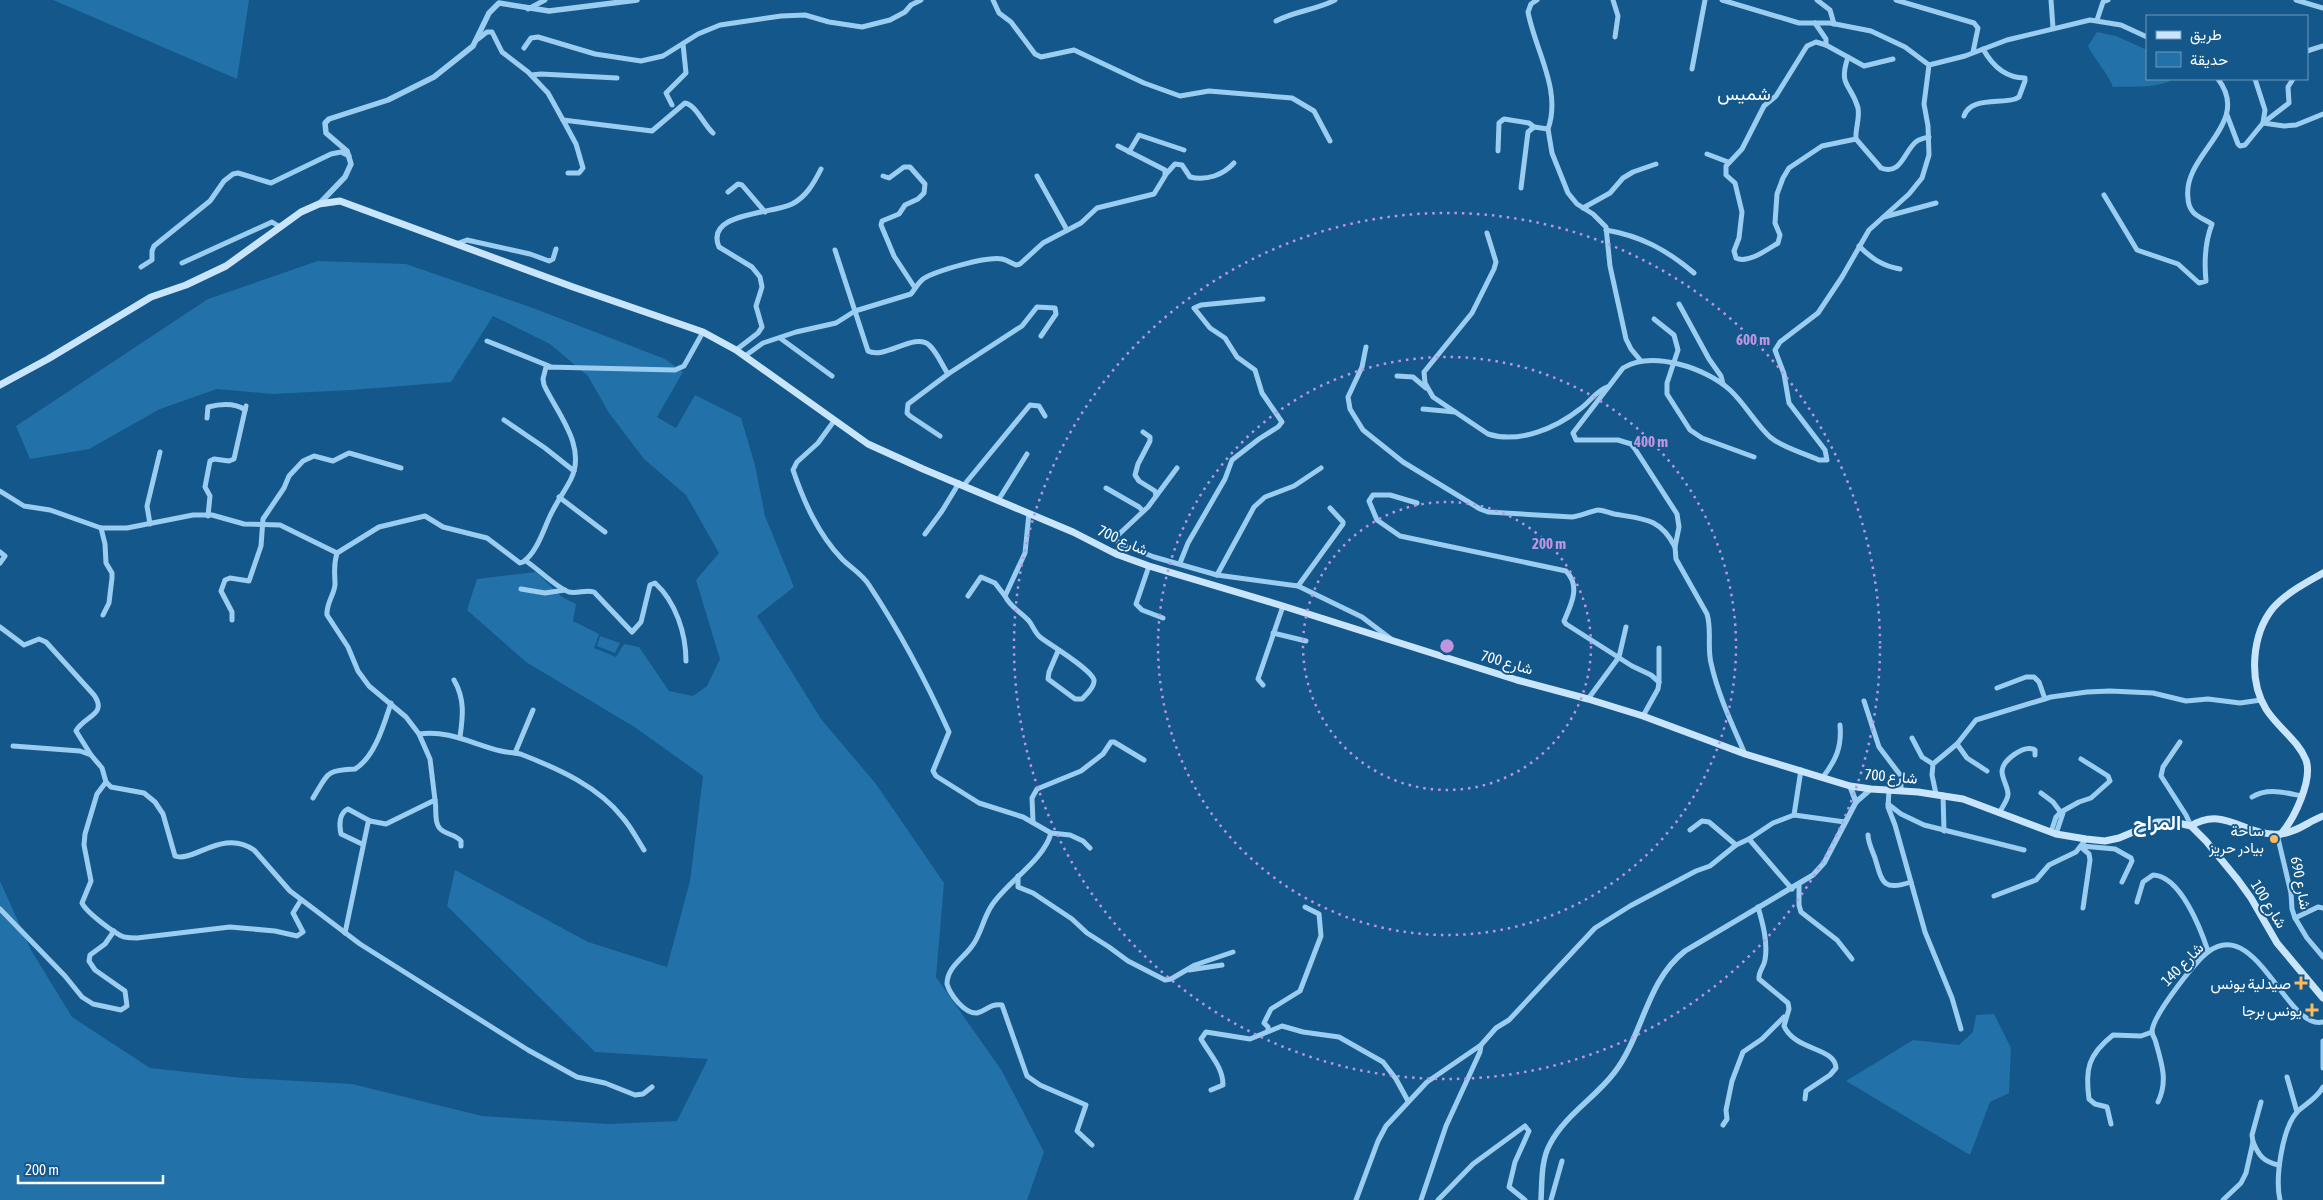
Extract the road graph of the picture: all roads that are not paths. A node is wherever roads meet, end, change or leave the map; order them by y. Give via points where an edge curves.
1 (545, 0) edge
2 (636, 0) edge
3 (921, 0) edge
4 (993, 0) edge
5 (1335, 0) edge
6 (1537, 0) edge
7 (1613, 0) edge
8 (1705, 0) edge
9 (1722, 0) edge
10 (1818, 0) edge
11 (1896, 0) edge
12 (2051, 0) edge
13 (2108, 0) edge
14 (2296, 0) edge
15 (501, 1) edge
16 (2323, 8) edge
17 (528, 9) junction
18 (2097, 20) junction
19 (1276, 21) dead end
20 (1815, 23) junction
21 (1834, 24) junction
22 (2052, 28) junction
23 (1615, 37) dead end
24 (2146, 37) edge
25 (478, 39) junction
26 (683, 44) junction
27 (1826, 45) junction
28 (2323, 46) edge
29 (524, 48) dead end
30 (1984, 49) junction
31 (2308, 51) edge
32 (1973, 52) junction
33 (1848, 57) junction
34 (1893, 59) dead end
35 (1929, 65) junction
36 (1692, 69) dead end
37 (531, 75) junction
38 (617, 78) dead end
39 (2219, 80) edge
40 (2255, 80) edge
41 (2292, 80) edge
42 (672, 105) dead end
43 (2323, 114) edge
44 (2227, 115) junction
45 (1964, 116) dead end
46 (563, 120) junction
47 (2263, 123) junction
48 (1534, 127) junction
49 (1548, 129) junction
50 (713, 133) dead end
51 (1929, 136) junction
52 (1856, 139) junction
53 (1330, 141) dead end
54 (1118, 146) dead end
55 (1184, 150) dead end
56 (1498, 151) dead end
57 (1129, 152) junction
58 (1707, 154) dead end
59 (350, 157) junction
60 (1728, 162) junction
61 (1234, 163) dead end
62 (1656, 164) dead end
63 (821, 169) dead end
64 (568, 173) dead end
65 (1166, 174) junction
66 (883, 176) dead end
67 (1037, 176) dead end
68 (1521, 188) dead end
69 (331, 191) junction
70 (728, 192) dead end
71 (2104, 195) dead end
72 (340, 201) junction
73 (1936, 203) dead end
74 (319, 204) junction
75 (1583, 208) junction
76 (765, 212) junction
77 (1881, 218) junction
78 (280, 227) junction
79 (1067, 230) junction
80 (1606, 230) junction
81 (1487, 233) dead end
82 (456, 244) junction
83 (1859, 246) junction
84 (556, 249) dead end
85 (835, 250) dead end
86 (182, 263) dead end
87 (141, 267) dead end
88 (1900, 269) dead end
89 (1694, 273) dead end
90 (915, 288) junction
91 (1263, 299) dead end
92 (1678, 304) dead end
93 (855, 310) junction
94 (1654, 319) dead end
95 (703, 332) junction
96 (1041, 336) dead end
97 (780, 338) junction
98 (487, 341) dead end
99 (1366, 347) dead end
100 (736, 350) junction
101 (745, 356) junction
102 (1641, 361) junction
103 (1673, 364) junction
104 (550, 366) junction
105 (948, 374) junction
106 (832, 376) dead end
107 (1397, 376) dead end
108 (1724, 384) junction
109 (0, 385) edge
110 (1608, 387) junction
111 (1430, 392) junction
112 (1423, 409) dead end
113 (1456, 412) junction
114 (1044, 416) dead end
115 (207, 418) dead end
116 (504, 420) dead end
117 (834, 421) junction
118 (1143, 432) dead end
119 (940, 436) dead end
120 (160, 452) dead end
121 (1027, 454) dead end
122 (1754, 457) dead end
123 (401, 468) dead end
124 (1177, 468) dead end
125 (1321, 468) dead end
126 (574, 471) junction
127 (962, 484) junction
128 (1106, 488) dead end
129 (0, 491) edge
130 (1156, 496) junction
131 (559, 497) junction
132 (999, 499) junction
133 (1417, 503) dead end
134 (1330, 508) dead end
135 (1143, 511) junction
136 (1029, 513) junction
137 (208, 516) junction
138 (150, 524) junction
139 (262, 525) junction
140 (101, 528) junction
141 (605, 532) dead end
142 (924, 534) dead end
143 (1121, 544) junction
144 (1675, 547) junction
145 (0, 552) edge
146 (337, 553) junction
147 (1116, 554) junction
148 (526, 560) junction
149 (0, 563) edge
150 (1180, 564) junction
151 (1149, 566) junction
152 (2323, 573) edge
153 (1217, 575) junction
154 (1298, 586) junction
155 (521, 589) dead end
156 (565, 590) junction
157 (968, 596) dead end
158 (1005, 596) junction
159 (1283, 606) junction
160 (103, 616) dead end
161 (1163, 618) dead end
162 (232, 620) dead end
163 (0, 627) edge
164 (1626, 628) dead end
165 (1273, 633) junction
166 (1306, 641) dead end
167 (1395, 642) junction
168 (1659, 648) dead end
169 (1058, 652) junction
170 (1618, 657) junction
171 (686, 661) dead end
172 (454, 680) dead end
173 (1659, 682) junction
174 (1263, 686) dead end
175 (1997, 688) dead end
176 (1588, 699) junction
177 (2045, 699) junction
178 (2261, 700) junction
179 (1864, 701) dead end
180 (391, 703) junction
181 (532, 710) dead end
182 (1643, 716) junction
183 (1840, 725) dead end
184 (419, 734) junction
185 (460, 737) junction
186 (1912, 738) dead end
187 (2180, 742) dead end
188 (1957, 744) junction
189 (13, 746) dead end
190 (515, 753) junction
191 (91, 754) junction
192 (1745, 754) junction
193 (2035, 755) dead end
194 (2081, 759) dead end
195 (1144, 760) dead end
196 (1933, 764) junction
197 (1801, 770) junction
198 (1987, 771) dead end
199 (1823, 777) junction
200 (106, 782) junction
201 (1850, 786) junction
202 (1871, 790) junction
203 (1889, 790) junction
204 (1901, 790) junction
205 (2040, 793) dead end
206 (1940, 794) junction
207 (2252, 796) dead end
208 (2302, 796) junction
209 (313, 798) dead end
210 (435, 800) junction
211 (1856, 802) junction
212 (1888, 804) junction
213 (2000, 812) junction
214 (2063, 812) junction
215 (1794, 815) junction
216 (2323, 816) edge
217 (370, 821) junction
218 (1033, 822) junction
219 (1845, 822) junction
220 (2191, 826) junction
221 (1690, 830) dead end
222 (1944, 831) junction
223 (1051, 833) junction
224 (2053, 833) junction
225 (2279, 834) junction
226 (1868, 835) dead end
227 (1749, 840) junction
228 (362, 844) junction
229 (2083, 844) junction
230 (1736, 845) junction
231 (461, 846) dead end
232 (1090, 848) dead end
233 (644, 850) dead end
234 (2024, 850) dead end
235 (1018, 876) junction
236 (1911, 882) junction
237 (2122, 882) dead end
238 (1799, 885) junction
239 (1792, 889) junction
240 (1994, 896) dead end
241 (301, 900) junction
242 (2137, 902) dead end
243 (1305, 907) dead end
244 (1758, 907) junction
245 (2083, 908) dead end
246 (2323, 908) edge
247 (0, 909) edge
248 (2295, 918) junction
249 (114, 931) junction
250 (345, 932) junction
251 (2208, 951) junction
252 (1233, 952) dead end
253 (2323, 957) edge
254 (1852, 959) dead end
255 (1222, 965) dead end
256 (1188, 970) junction
257 (2323, 998) edge
258 (1786, 1015) junction
259 (2323, 1022) edge
260 (1961, 1029) dead end
261 (1268, 1031) junction
262 (2152, 1032) junction
263 (2323, 1040) edge
264 (1481, 1045) junction
265 (2323, 1068) edge
266 (2288, 1077) dead end
267 (652, 1087) dead end
268 (2323, 1087) edge
269 (1211, 1090) dead end
270 (1805, 1099) dead end
271 (1408, 1101) junction
272 (2158, 1102) dead end
273 (2261, 1102) dead end
274 (2297, 1112) junction
275 (2111, 1124) dead end
276 (1723, 1125) dead end
277 (2253, 1142) junction
278 (1092, 1145) dead end
279 (1562, 1161) dead end
280 (2278, 1165) junction
281 (1356, 1200) edge
282 (1421, 1200) edge
283 (1438, 1200) edge
284 (1525, 1200) edge
285 (1541, 1200) edge
286 (1550, 1200) edge
287 (2223, 1200) edge
288 (2280, 1200) edge

1 - 17 street
2 - 17 street via 575,9
3 - 26 street via 890,20 870,26 856,27 809,15 781,16 720,25
4 - 53 street via 999,13 1041,57 1074,50 1180,96 1209,91 1292,98 1314,111
5 - 19 street
6 - 49 street via 1528,12 1552,97 1552,119
7 - 23 street via 1618,16
8 - 36 street
9 - 20 street via 1796,22
10 - 21 street via 1830,10
11 - 32 street via 1976,24
12 - 22 street
13 - 18 street via 2103,2
14 - 16 street
15 - 17 street
15 - 25 street via 491,9
18 - 22 street
18 - 24 street via 2121,25
20 - 21 street
20 - 27 street via 1826,39
21 - 35 street via 1880,35 1906,47
22 - 30 street
25 - 37 street via 492,32 502,52
25 - 59 street via 458,60 417,87 329,119 326,132 344,147
26 - 29 street via 663,56 641,61 595,54 538,37 531,38
26 - 42 street via 686,73 666,93
27 - 33 street
27 - 60 street via 1816,42 1807,46 1776,96 1764,106 1742,149
28 - 31 street
30 - 32 street
30 - 45 street via 1990,63 2011,75 2025,78 2025,81 2016,99 1976,104 1968,108
32 - 35 street
33 - 34 street via 1864,66
33 - 52 street via 1844,78 1857,106
35 - 51 street via 1924,104
37 - 38 street
37 - 46 street via 548,93
39 - 44 street via 2226,90
40 - 47 street via 2265,110
41 - 47 street via 2288,87 2289,103
43 - 47 street via 2296,125
44 - 47 street via 2240,146 2245,145
44 - 71 street via 2189,178 2187,190 2189,206 2194,214 2212,224 2208,234 2206,280 2203,283 2178,264 2137,250
46 - 50 street via 652,130 685,103 693,107
46 - 64 street via 576,144 583,168 580,173
48 - 49 street
48 - 56 street via 1529,123 1504,119 1499,123
48 - 68 street via 1526,136
49 - 75 street via 1555,162 1568,193
51 - 52 street via 1917,140 1898,166 1887,170 1881,168
51 - 77 street via 1928,159 1922,178
52 - 60 street via 1822,146 1789,168 1777,194 1775,223 1780,240 1763,252 1742,260 1734,254 1742,212 1735,183 1726,175
54 - 57 street
55 - 57 street via 1139,135
57 - 65 street via 1162,168
58 - 60 street
59 - 69 street via 349,171
59 - 87 street via 341,152 331,154 271,183 232,174 210,201 154,246 152,260
61 - 65 street via 1226,172 1198,179 1190,177 1182,165 1175,164
62 - 75 street via 1623,178 1610,193
63 - 76 street via 801,198 787,207
65 - 79 street via 1154,194 1097,208 1081,223
66 - 90 street via 889,178 904,167 910,167 925,184 922,196 881,224 894,256
67 - 79 street
69 - 72 street
69 - 74 street
70 - 76 street via 738,184 742,185
72 - 74 main road
72 - 82 main road, شارع 700
73 - 77 street
74 - 78 main road
75 - 80 street via 1601,221
76 - 100 street via 728,221 717,238 720,247 752,267 762,283 756,306 762,327
77 - 83 street
78 - 86 street via 272,222
78 - 109 main road via 226,266 151,297 48,360
79 - 90 street via 1043,243 1020,264 1003,259 967,263 926,277
80 - 89 street via 1653,244 1673,255
80 - 102 street via 1610,266 1626,339
81 - 111 street via 1496,262 1493,273 1472,313 1424,372
82 - 84 street via 467,240 549,261
82 - 95 main road, شارع 700
83 - 88 street via 1872,259
83 - 108 street via 1818,313 1780,342 1775,350 1784,374 1789,403 1825,450 1828,460 1819,460 1771,437
85 - 93 street
90 - 93 street via 907,296
91 - 150 street via 1194,308 1210,328 1225,338 1236,357 1255,370 1262,393 1282,422 1232,460 1225,480 1188,542
92 - 108 street
93 - 97 street via 836,323
93 - 105 street via 864,343 870,352 924,342 930,345
94 - 103 street via 1674,335 1678,350
95 - 100 main road, شارع 700
95 - 104 street via 684,366 675,370
96 - 105 street via 1056,314 1055,308 1037,307 1022,326
97 - 101 street
97 - 106 street
98 - 104 street
99 - 144 street via 1362,367 1348,397 1350,409 1363,430 1403,462 1488,512 1572,517 1598,510 1634,516 1662,528
100 - 101 main road, شارع 700
101 - 117 main road, شارع 700
102 - 103 street via 1658,359
102 - 110 street via 1623,368
103 - 108 street via 1699,371
103 - 122 street via 1667,394 1690,430 1702,438
104 - 126 street via 544,372 544,385 568,427 575,457
105 - 119 street via 915,398 907,408 910,416
107 - 111 street via 1413,377
110 - 113 street via 1546,430 1522,436 1488,434
110 - 144 street via 1573,437 1579,440 1618,440 1630,444 1677,514 1679,534
111 - 113 street
112 - 113 street
114 - 127 street via 1039,406 1030,405
115 - 137 street via 208,407 245,408 234,459 210,461 205,487 210,496
116 - 126 street
117 - 127 main road, شارع 700 via 877,448
117 - 218 street via 818,443 797,462 794,470 811,517 842,559 868,583 913,654 950,732 933,771 979,803
118 - 130 street via 1150,440 1135,475 1155,491
120 - 138 street via 147,506
121 - 132 street
123 - 139 street via 348,453 333,460 314,456 306,458 289,476
124 - 130 street
125 - 153 street via 1294,486 1265,497 1254,507
126 - 131 street
127 - 132 main road, شارع 700
127 - 142 street
128 - 135 street
129 - 140 street via 24,506 50,510
130 - 135 street
131 - 141 street
131 - 148 street via 539,542
132 - 136 main road, شارع 700
133 - 170 street via 1383,494 1373,495 1369,502 1376,520 1400,536 1566,572 1571,578 1574,593 1565,622
134 - 154 street via 1344,522
135 - 143 street via 1116,537
136 - 147 main road, شارع 700
136 - 158 street via 1025,553
137 - 138 street via 194,515
137 - 139 street
138 - 140 street
139 - 146 street via 280,525
139 - 162 street via 261,546 249,581 227,579 221,588 232,612
140 - 160 street via 106,563 112,573 109,603
143 - 147 street
143 - 150 street
144 - 192 street via 1678,564 1707,614 1714,676
145 - 149 street via 5,556
146 - 148 street via 378,527 425,516 443,526 488,538 520,563
146 - 180 street via 333,573 335,585 327,615 348,647 358,672 379,696
147 - 151 main road, شارع 700
148 - 156 street
150 - 153 street
151 - 159 main road, شارع 700
151 - 161 street via 1136,604 1142,610
152 - 178 main road via 2285,597 2262,626 2255,672
153 - 154 street
154 - 167 street via 1362,617
155 - 156 street via 545,593
156 - 171 street via 594,592 632,632 641,622 650,586 655,583 667,596 686,640
157 - 158 street via 982,576 995,583
158 - 169 street via 1031,623 1037,635
159 - 165 street
159 - 167 main road, شارع 700
163 - 191 street via 24,645 39,640 46,642 94,695 99,704 98,710 76,731
164 - 170 street
165 - 166 street
165 - 174 street via 1258,679
167 - 176 main road, شارع 700
168 - 173 street
169 - 169 street via 1072,658 1093,678 1093,686 1082,700 1048,679
170 - 173 street
170 - 176 street
172 - 185 street via 462,692
173 - 182 street
175 - 177 street via 2034,677
176 - 182 main road, شارع 700
177 - 178 street via 2110,691 2153,693 2195,702 2208,699 2240,703
177 - 188 street via 1976,720
178 - 208 main road via 2306,760 2307,775
179 - 204 street via 1879,748 1901,776
180 - 184 street
180 - 209 street via 367,758 354,769 329,772
181 - 190 street
182 - 192 main road, شارع 700
183 - 199 street via 1837,755
184 - 185 street via 443,733
184 - 210 street via 430,759
185 - 190 street via 502,752
186 - 196 street via 1922,757
187 - 220 street via 2163,767 2161,776
188 - 196 street
188 - 198 street via 1967,758
189 - 191 street
190 - 233 street via 597,792 624,818
191 - 200 street via 102,768
192 - 197 main road, شارع 700
193 - 213 street via 2035,750 2025,749 2003,768 2008,794
194 - 214 street via 2108,776 2110,782 2091,798
195 - 218 street via 1110,742 1103,754 1080,770 1037,789 1032,798
196 - 206 street via 1932,775
197 - 199 main road, شارع 700
197 - 215 street
199 - 201 main road, شارع 700
200 - 241 street via 114,789 144,793 155,802 163,814 175,856 182,857 216,845 240,843 254,850
200 - 249 street via 98,791 85,834 84,846 91,881 82,903
201 - 202 main road, شارع 700
201 - 211 street
202 - 203 main road, شارع 700
202 - 211 street
203 - 204 main road, شارع 700
203 - 212 street
204 - 206 main road, شارع 700
205 - 214 street
206 - 213 main road, شارع 700 via 1963,798
206 - 222 street
207 - 208 street via 2274,791
208 - 225 main road via 2289,824
210 - 217 street via 386,824
210 - 231 street via 438,826 458,837
211 - 219 street
212 - 222 street via 1910,819
212 - 236 street
213 - 224 main road, شارع 700
214 - 224 street
215 - 219 street
215 - 227 street via 1773,823
216 - 225 main road
217 - 228 street
217 - 228 street via 348,809 342,815 339,824 341,834
218 - 223 street
219 - 238 street via 1824,863
220 - 225 main road via 2201,820 2217,818 2263,833
220 - 229 main road, شارع 700 via 2157,822 2119,838
220 - 257 main road, شارع 100 via 2252,898 2281,949
221 - 230 street via 1702,821 1709,822
222 - 234 street
223 - 232 street via 1070,835
223 - 235 street via 1043,848
224 - 229 main road, شارع 700
225 - 248 street, شارع 690
226 - 236 street via 1880,879 1897,887
227 - 230 street
227 - 239 street
228 - 250 street
229 - 237 street via 2115,849 2131,858
229 - 240 street via 2070,855 2052,863 2033,882
229 - 245 street via 2090,860
230 - 264 street via 1710,866 1630,906 1596,928
235 - 256 street via 1018,887 1072,919 1128,961 1165,980
235 - 278 street via 991,906 977,939 948,973 947,984 959,1004 974,1012 1002,1005 1026,1075 1040,1085 1086,1105 1077,1131
236 - 260 street via 1929,945 1952,998
238 - 239 street
238 - 254 street via 1801,912 1837,940
239 - 244 street
241 - 249 street via 293,912 303,932 297,936 236,927 129,938
241 - 250 street
242 - 251 street via 2143,882 2153,875 2162,878 2188,904
243 - 261 street via 1319,914 1321,936 1317,950 1300,991 1271,1009 1266,1017 1264,1023
244 - 258 street via 1766,945 1765,961 1758,977 1788,1003
244 - 285 street via 1685,951 1667,969 1619,1066 1563,1124 1550,1143 1544,1161
246 - 248 street via 2318,907
247 - 249 street via 82,997 93,1004 121,1010 126,1006 126,990 95,970 88,961
248 - 253 street, شارع 690
250 - 267 street via 528,1050 577,1077 605,1083 635,1095 643,1094
251 - 259 street, شارع 140 via 2229,945 2240,948 2253,958 2297,1010 2313,1021
251 - 262 street, شارع 140 via 2167,999
252 - 256 street
255 - 256 street
258 - 270 street via 1784,1026 1792,1037 1832,1056 1836,1062 1830,1076 1806,1091
258 - 276 street via 1762,1039 1743,1052 1732,1081 1727,1119
261 - 269 street via 1250,1039 1212,1031 1202,1035 1201,1039 1223,1078 1224,1085
261 - 271 street via 1282,1026 1339,1037 1382,1062
262 - 272 street via 2164,1075
262 - 275 street via 2141,1036 2113,1036 2089,1063 2089,1099 2107,1107
263 - 265 street
264 - 271 street via 1427,1082
264 - 282 street via 1446,1126
266 - 274 street
268 - 274 street via 2314,1100
271 - 281 street via 1386,1126 1378,1141
273 - 277 street via 2252,1134
274 - 280 street via 2290,1124
277 - 280 street via 2262,1158
277 - 287 street via 2241,1184
279 - 286 street
280 - 288 street
283 - 284 street via 1473,1164 1525,1126 1528,1132 1509,1187

